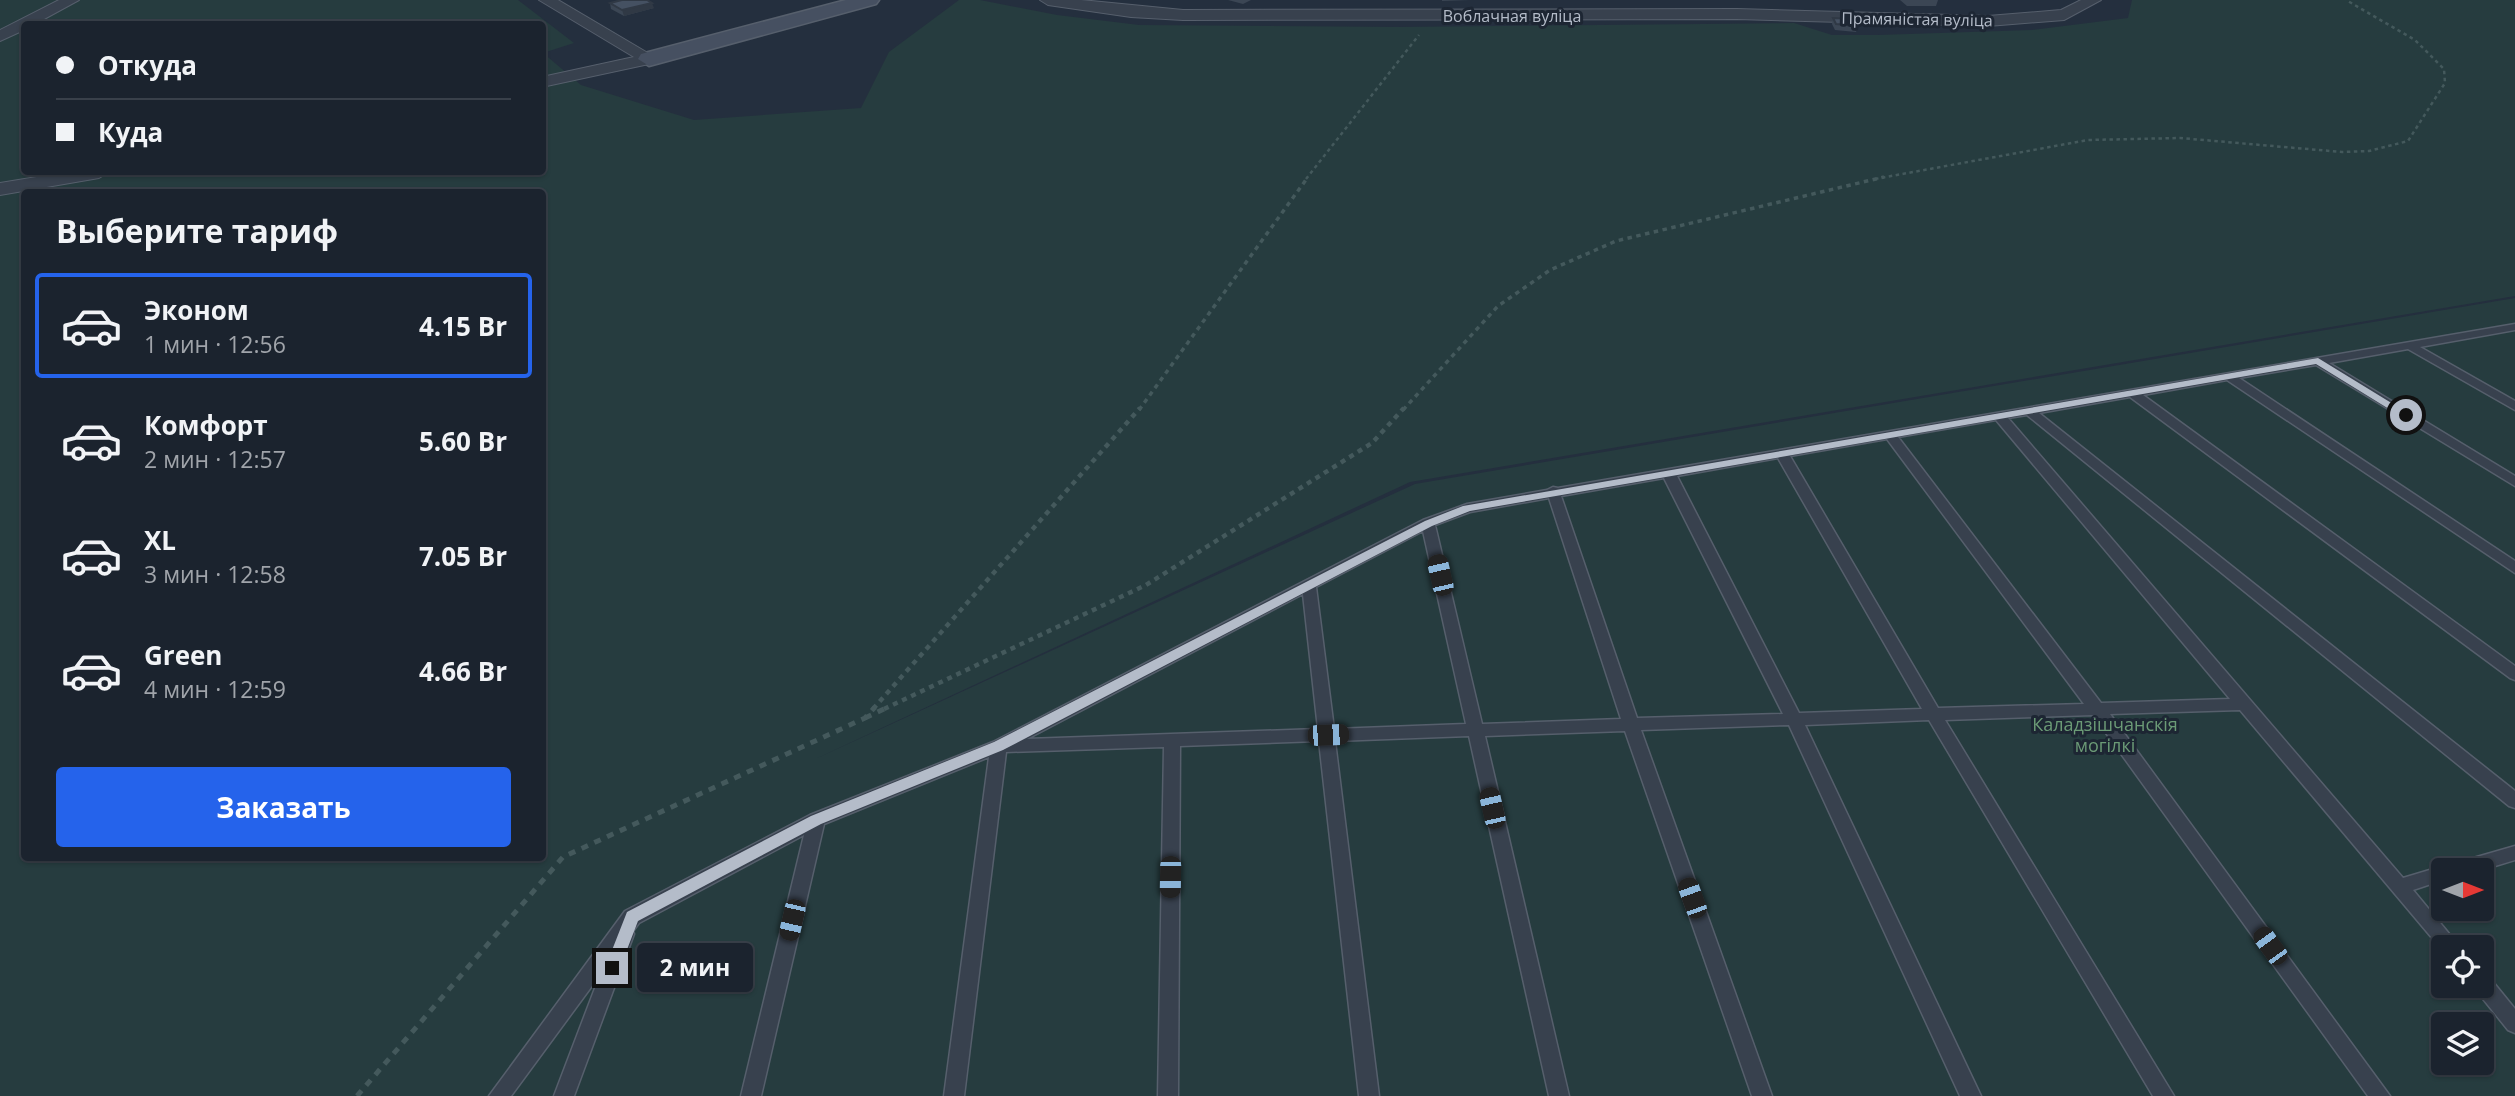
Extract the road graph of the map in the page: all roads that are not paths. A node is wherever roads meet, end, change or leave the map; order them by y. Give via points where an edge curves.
1 (71, 0) edge
2 (547, 0) edge
3 (839, 0) edge
4 (869, 0) edge
5 (1048, 0) edge
6 (1339, 0) edge
7 (2093, 0) edge
8 (1741, 7) edge
9 (1311, 16) junction
10 (30, 21) edge
11 (21, 25) edge
12 (0, 36) edge
13 (645, 56) junction
14 (546, 81) edge
15 (82, 175) edge
16 (0, 189) edge
17 (2508, 328) edge
18 (2515, 336) edge
19 (2409, 345) junction
20 (2318, 360) junction
21 (2228, 376) junction
22 (2131, 393) junction
23 (2515, 406) edge
24 (2028, 410) junction
25 (1998, 415) junction
26 (1889, 434) junction
27 (1781, 452) junction
28 (1668, 472) junction
29 (2515, 482) edge
30 (1553, 491) junction
31 (1429, 523) junction
32 (2515, 568) edge
33 (1309, 585) junction
34 (2515, 674) edge
35 (2243, 704) junction
36 (2097, 709) junction
37 (1934, 715) junction
38 (1794, 719) junction
39 (1631, 725) junction
40 (1474, 730) junction
41 (1328, 735) junction
42 (1172, 740) junction
43 (999, 746) junction
44 (2515, 801) edge
45 (816, 820) junction
46 (2515, 853) edge
47 (2494, 859) edge
48 (2431, 877) edge
49 (2400, 886) junction
50 (632, 916) junction
51 (2441, 935) edge
52 (2494, 998) edge
53 (2515, 1024) edge
54 (499, 1096) edge
55 (564, 1096) edge
56 (751, 1096) edge
57 (954, 1096) edge
58 (1168, 1096) edge
59 (1369, 1096) edge
60 (1559, 1096) edge
61 (1762, 1096) edge
62 (1971, 1096) edge
63 (2164, 1096) edge
64 (2381, 1096) edge

1 - 10 street
2 - 13 street
3 - 13 street
4 - 13 street
5 - 9 street, Воблачная вуліца via 1131,12
6 - 9 street
7 - 8 street, Прамяністая вуліца via 2064,15 2030,19
8 - 9 street, Воблачная вуліца
11 - 12 street
13 - 14 street
15 - 16 street
17 - 18 lane
17 - 19 lane
19 - 20 lane
19 - 23 lane
20 - 21 lane
20 - 29 lane
21 - 22 lane
21 - 32 lane
22 - 24 lane
22 - 34 lane
24 - 25 lane
24 - 44 lane
25 - 26 lane
25 - 35 lane
26 - 27 lane
26 - 36 lane
27 - 28 lane
27 - 37 lane
28 - 30 lane
28 - 38 lane
30 - 31 lane via 1467,508
30 - 39 lane
31 - 33 lane
31 - 40 lane
33 - 41 lane
33 - 43 lane
35 - 36 lane
35 - 49 lane
36 - 37 lane
36 - 64 lane
37 - 38 lane
37 - 63 lane
38 - 39 lane
38 - 62 lane
39 - 40 lane
39 - 61 lane
40 - 41 lane
40 - 60 lane
41 - 42 lane
41 - 59 lane
42 - 43 lane
42 - 58 lane
43 - 45 lane
43 - 57 lane
45 - 50 lane
45 - 56 lane
46 - 47 lane
48 - 49 lane
49 - 51 lane
50 - 54 lane
50 - 55 lane
52 - 53 lane

